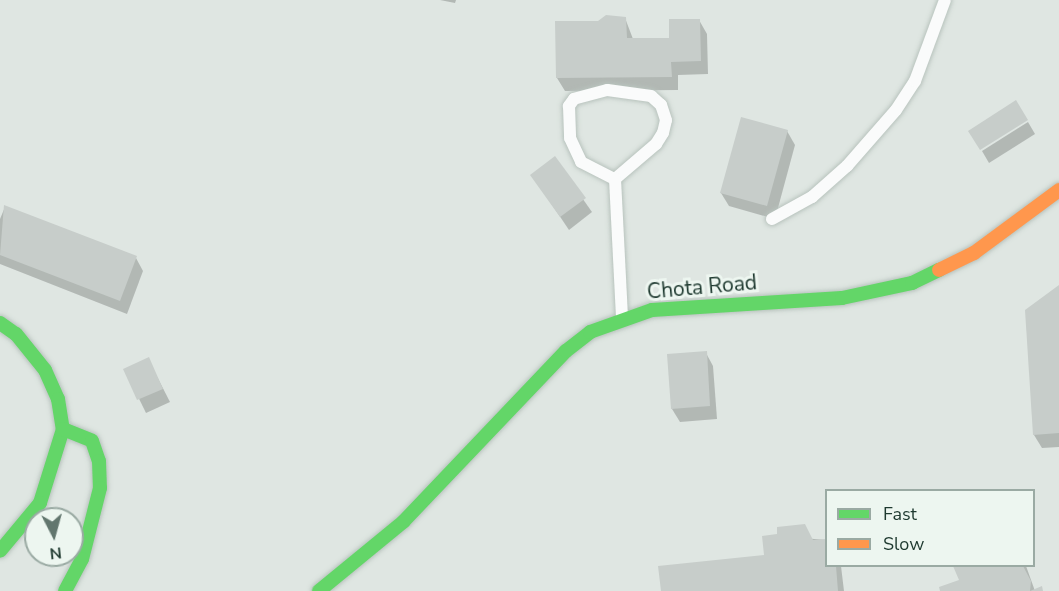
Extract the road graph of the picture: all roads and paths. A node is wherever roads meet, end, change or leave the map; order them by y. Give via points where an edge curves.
1 (945, 0) edge
2 (615, 179) junction
3 (1059, 190) edge
4 (772, 219) dead end
5 (622, 318) junction
6 (0, 323) edge
7 (63, 429) junction
8 (0, 551) edge
9 (66, 591) edge
10 (319, 591) edge

1 - 4 lane via 915,81 896,111 847,166 812,197
2 - 2 lane via 581,162 570,138 569,106 589,92 607,90 651,96 661,105 666,120 656,144
2 - 5 lane
3 - 5 street, Chota Road via 974,253 912,283 842,298 652,310
5 - 10 street, Chota Road via 590,332 566,351 403,522
6 - 7 street via 16,334 45,370 58,399
7 - 8 street via 40,503
7 - 9 street via 92,441 99,461 100,488 82,559

